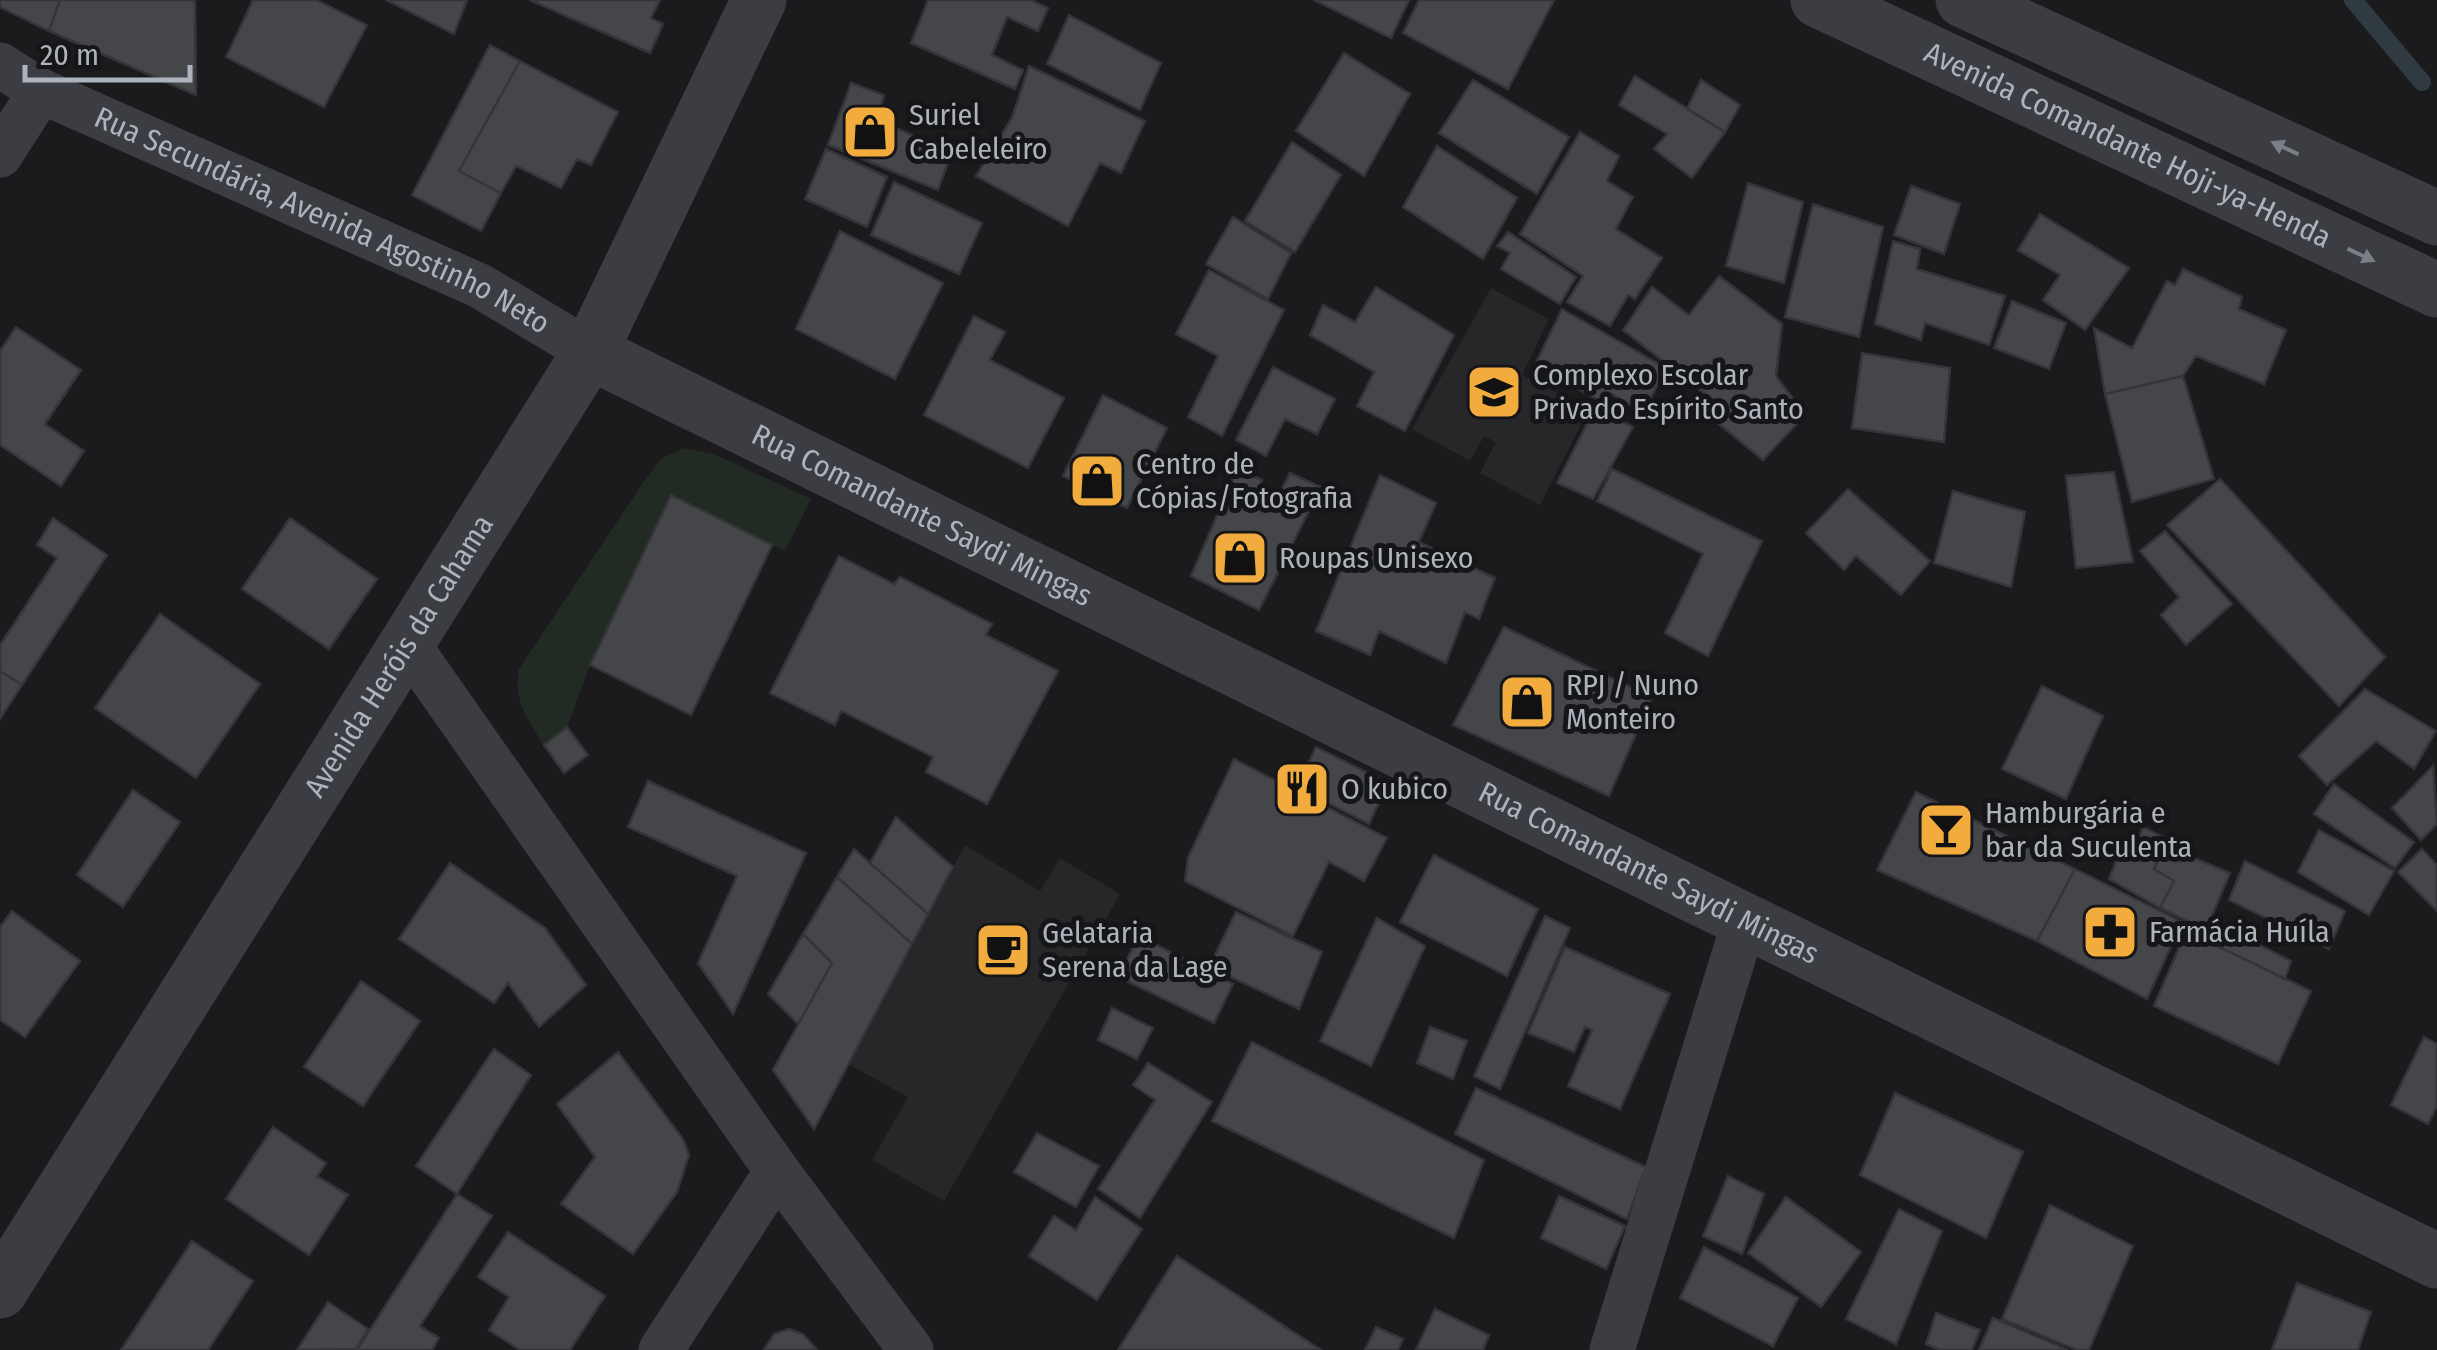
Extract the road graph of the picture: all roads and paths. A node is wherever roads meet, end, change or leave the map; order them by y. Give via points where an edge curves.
1 (759, 0) edge
2 (1818, 0) edge
3 (1964, 0) edge
4 (0, 64) edge
5 (41, 91) junction
6 (0, 155) edge
7 (2437, 218) edge
8 (2437, 290) edge
9 (590, 352) junction
10 (408, 646) junction
11 (1744, 923) junction
12 (777, 1171) junction
13 (2437, 1261) edge
14 (0, 1290) edge
15 (661, 1350) edge
16 (911, 1350) edge
17 (1612, 1350) edge

1 - 9 street, Avenida Heróis da Cahama
2 -> 8 street, Avenida Comandante Hoji-ya-Henda
7 -> 3 street
4 - 5 street, Rua Secundária, Avenida Agostinho Neto
5 - 6 street
5 - 9 street, Rua Secundária, Avenida Agostinho Neto via 480,286
9 - 10 street, Avenida Heróis da Cahama
9 - 11 street, Rua Comandante Saydi Mingas
10 - 12 street
10 - 14 street, Avenida Heróis da Cahama
11 - 13 street, Rua Comandante Saydi Mingas
11 - 17 street
12 - 15 street
12 - 16 street

